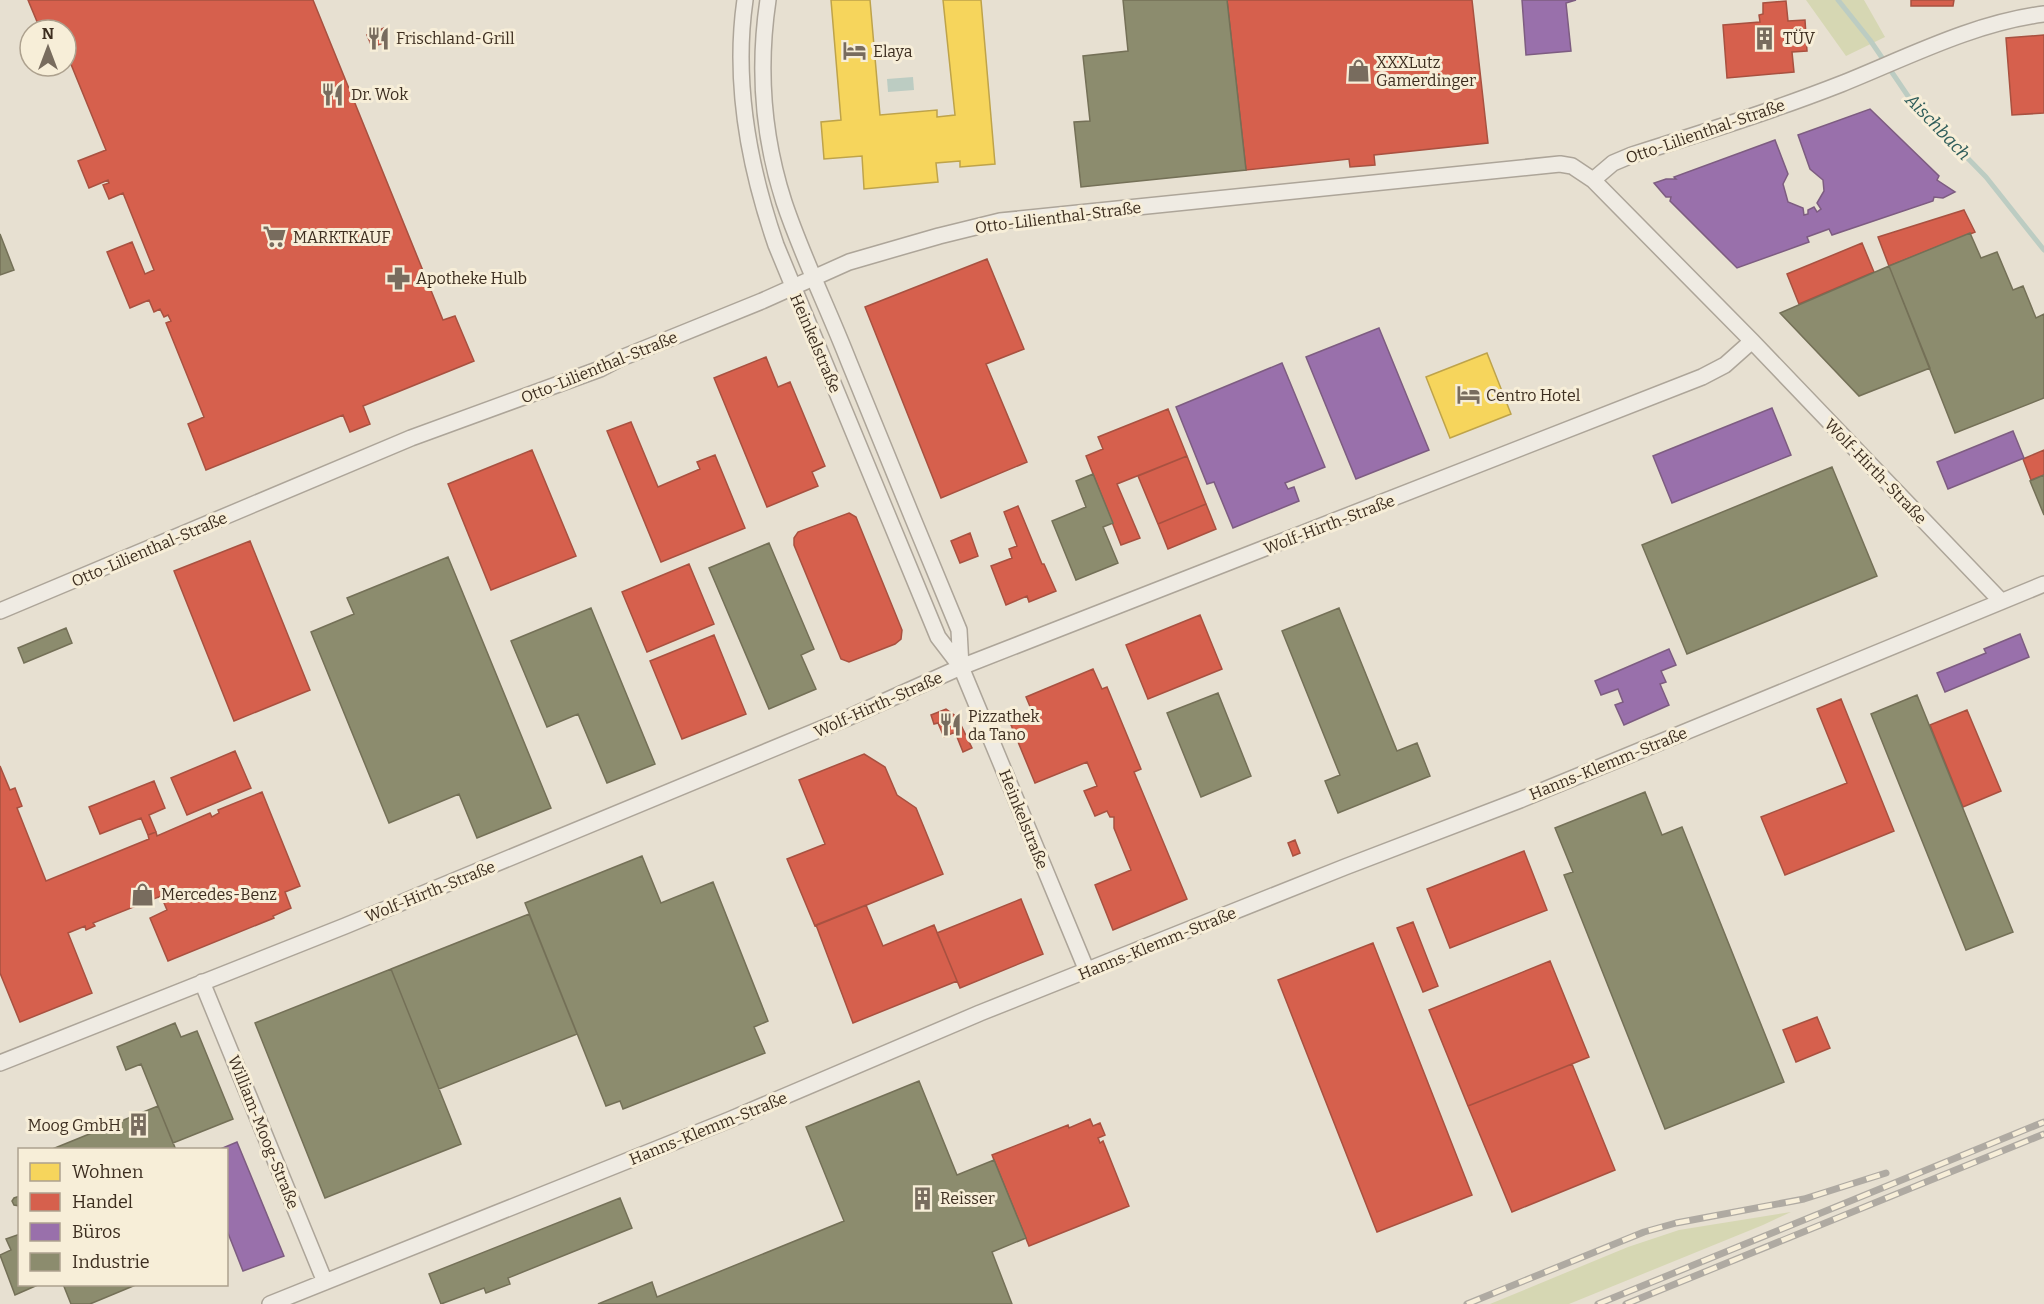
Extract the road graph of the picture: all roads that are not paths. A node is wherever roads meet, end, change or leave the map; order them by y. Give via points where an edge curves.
1 (745, 0) edge
2 (768, 0) edge
3 (2044, 14) edge
4 (1593, 180) junction
5 (814, 278) junction
6 (793, 288) junction
7 (1752, 341) junction
8 (2044, 584) edge
9 (2001, 601) junction
10 (0, 611) edge
11 (961, 667) junction
12 (1087, 971) junction
13 (202, 982) junction
14 (0, 1063) edge
15 (325, 1281) junction
16 (270, 1304) edge

1 - 6 street, Heinkelstraße via 741,62 749,150 763,207
2 - 5 street, Heinkelstraße via 762,63 770,146 784,201
3 - 4 street, Otto-Lilienthal-Straße via 1982,29 1750,117 1632,155 1613,163
4 - 5 street, Otto-Lilienthal-Straße via 1572,166 1560,164 1000,221 849,262
4 - 7 street, Wolf-Hirth-Straße
5 - 6 street, Otto-Lilienthal-Straße
5 - 11 street, Heinkelstraße via 959,630
6 - 10 street, Otto-Lilienthal-Straße via 600,369 400,443
6 - 11 street, Heinkelstraße via 938,637
7 - 9 street, Wolf-Hirth-Straße
7 - 11 street, Wolf-Hirth-Straße via 1725,365 1702,377
8 - 9 street, Hanns-Klemm-Straße
9 - 12 street, Hanns-Klemm-Straße via 1520,800
11 - 12 street, Heinkelstraße
11 - 13 street, Wolf-Hirth-Straße via 845,719
12 - 15 street, Hanns-Klemm-Straße via 719,1124
13 - 14 street, Wolf-Hirth-Straße
13 - 15 street, William-Moog-Straße
15 - 16 street, Hanns-Klemm-Straße

